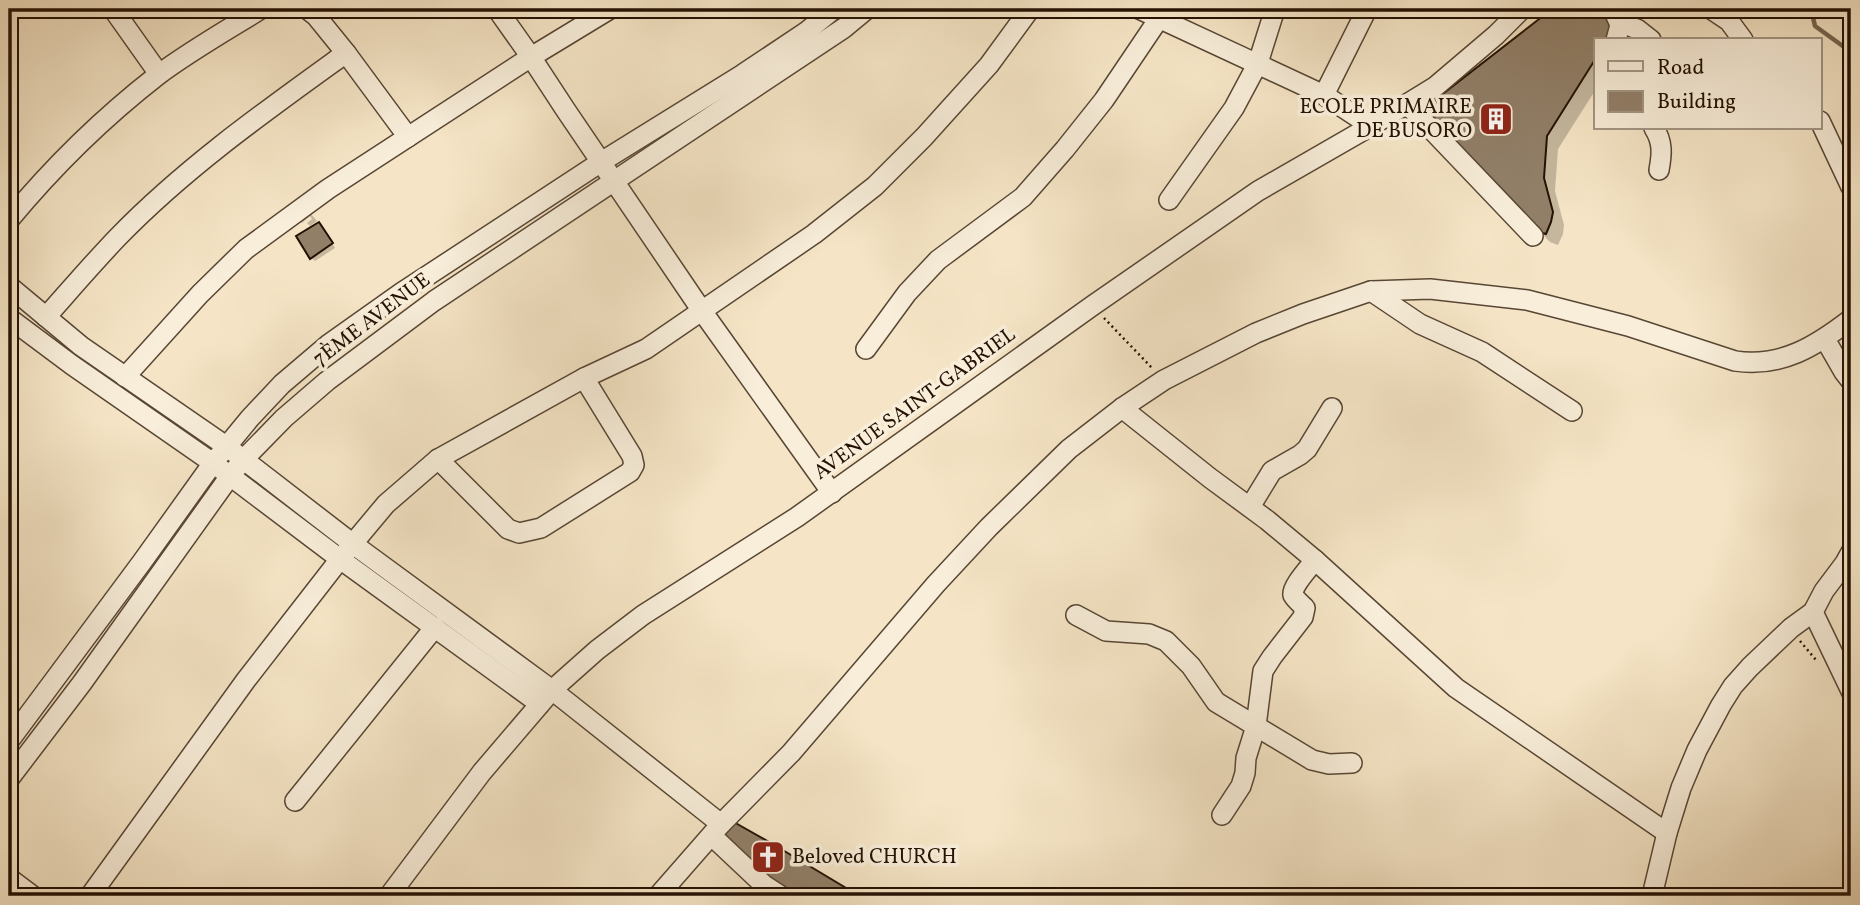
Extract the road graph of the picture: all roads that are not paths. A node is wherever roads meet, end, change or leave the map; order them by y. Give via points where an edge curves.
1 (113, 9) edge
2 (261, 9) edge
3 (307, 9) edge
4 (497, 9) edge
5 (610, 9) edge
6 (834, 9) edge
7 (867, 9) edge
8 (1030, 9) edge
9 (1139, 9) edge
10 (1275, 9) edge
11 (1367, 9) edge
12 (1522, 9) edge
13 (1711, 9) edge
14 (1161, 13) edge
15 (1616, 24) edge
16 (1648, 38) edge
17 (1741, 38) edge
18 (346, 52) junction
19 (531, 57) junction
20 (1258, 63) junction
21 (159, 74) junction
22 (1324, 95) junction
23 (1407, 104) junction
24 (1822, 125) edge
25 (1371, 126) junction
26 (1655, 130) edge
27 (408, 137) junction
28 (601, 162) junction
29 (1659, 170) dead end
30 (613, 180) junction
31 (1851, 187) edge
32 (1169, 200) dead end
33 (9, 220) edge
34 (1533, 236) dead end
35 (9, 286) edge
36 (1371, 291) junction
37 (702, 311) junction
38 (46, 317) junction
39 (9, 318) edge
40 (1851, 319) edge
41 (1825, 339) junction
42 (866, 349) dead end
43 (125, 377) junction
44 (584, 378) junction
45 (1851, 381) edge
46 (1122, 408) junction
47 (1332, 408) dead end
48 (1572, 411) dead end
49 (226, 446) junction
50 (438, 459) junction
51 (243, 460) junction
52 (213, 463) junction
53 (230, 476) junction
54 (832, 493) junction
55 (1250, 508) junction
56 (353, 544) junction
57 (1851, 552) edge
58 (340, 559) junction
59 (1315, 560) junction
60 (1813, 612) junction
61 (1076, 615) dead end
62 (435, 627) junction
63 (1851, 691) edge
64 (546, 697) junction
65 (1255, 726) junction
66 (9, 741) edge
67 (1352, 763) dead end
68 (9, 779) edge
69 (295, 801) dead end
70 (1222, 815) dead end
71 (717, 830) junction
72 (1667, 833) junction
73 (9, 878) edge
74 (33, 896) edge
75 (90, 896) edge
76 (389, 896) edge
77 (658, 896) edge
78 (781, 896) edge
79 (1652, 896) edge

1 - 21 street
2 - 21 street
3 - 18 street
4 - 19 street
5 - 19 street
6 - 28 street, 7ÈME AVENUE via 743,74
7 - 30 street, 7ÈME AVENUE
8 - 37 street via 989,65 875,186
9 - 14 street
10 - 20 street
11 - 22 street
12 - 23 street, AVENUE SAINT-GABRIEL via 1436,86
13 - 17 street
14 - 20 street
14 - 42 street via 1104,100 1048,169 1023,197 938,261 907,293
15 - 16 street via 1637,29
18 - 27 street
18 - 38 street via 167,191
19 - 27 street
19 - 28 street
20 - 22 street
20 - 32 street via 1234,108
21 - 33 street via 108,117
22 - 25 street
23 - 25 street, AVENUE SAINT-GABRIEL
23 - 34 street
24 - 31 street
25 - 54 street, AVENUE SAINT-GABRIEL via 1258,191
26 - 29 street via 1662,151
27 - 43 street via 246,249
28 - 30 street
28 - 49 street, 7ÈME AVENUE via 329,344 282,384
30 - 37 street
30 - 51 street, 7ÈME AVENUE via 434,301 327,381
35 - 38 street
36 - 41 street via 1430,289 1527,300 1754,364 1795,355
36 - 46 street via 1256,333 1164,380
36 - 48 street via 1420,324 1482,352
37 - 44 street via 646,349
37 - 54 street
38 - 43 street
39 - 52 street
40 - 41 street
41 - 45 street
43 - 49 street
44 - 50 street
44 - 50 street via 634,465 630,472 541,528 519,533 508,529
46 - 55 street
46 - 71 street via 1069,449 989,527
47 - 55 street via 1307,449 1272,471
49 - 51 street
49 - 52 street, 7ÈME AVENUE
50 - 56 street via 386,504
51 - 53 street, 7ÈME AVENUE
51 - 56 street
52 - 53 street
52 - 66 street, 7ÈME AVENUE
53 - 58 street
53 - 68 street, 7ÈME AVENUE
54 - 64 street, AVENUE SAINT-GABRIEL via 643,615
55 - 59 street
56 - 58 street
56 - 64 street
57 - 60 street
58 - 62 street
58 - 75 street
59 - 65 street via 1294,586 1294,595 1305,608 1303,617 1263,671
59 - 72 street via 1456,688
60 - 63 street
60 - 72 street via 1733,685 1697,750
61 - 65 street via 1106,631 1149,634 1166,642 1191,666 1216,702
62 - 64 street
62 - 69 street
64 - 71 street
64 - 76 street, AVENUE SAINT-GABRIEL via 482,772
65 - 67 street via 1311,760
65 - 70 street via 1241,786
71 - 77 street
71 - 78 street via 764,885
72 - 79 street
73 - 74 street

